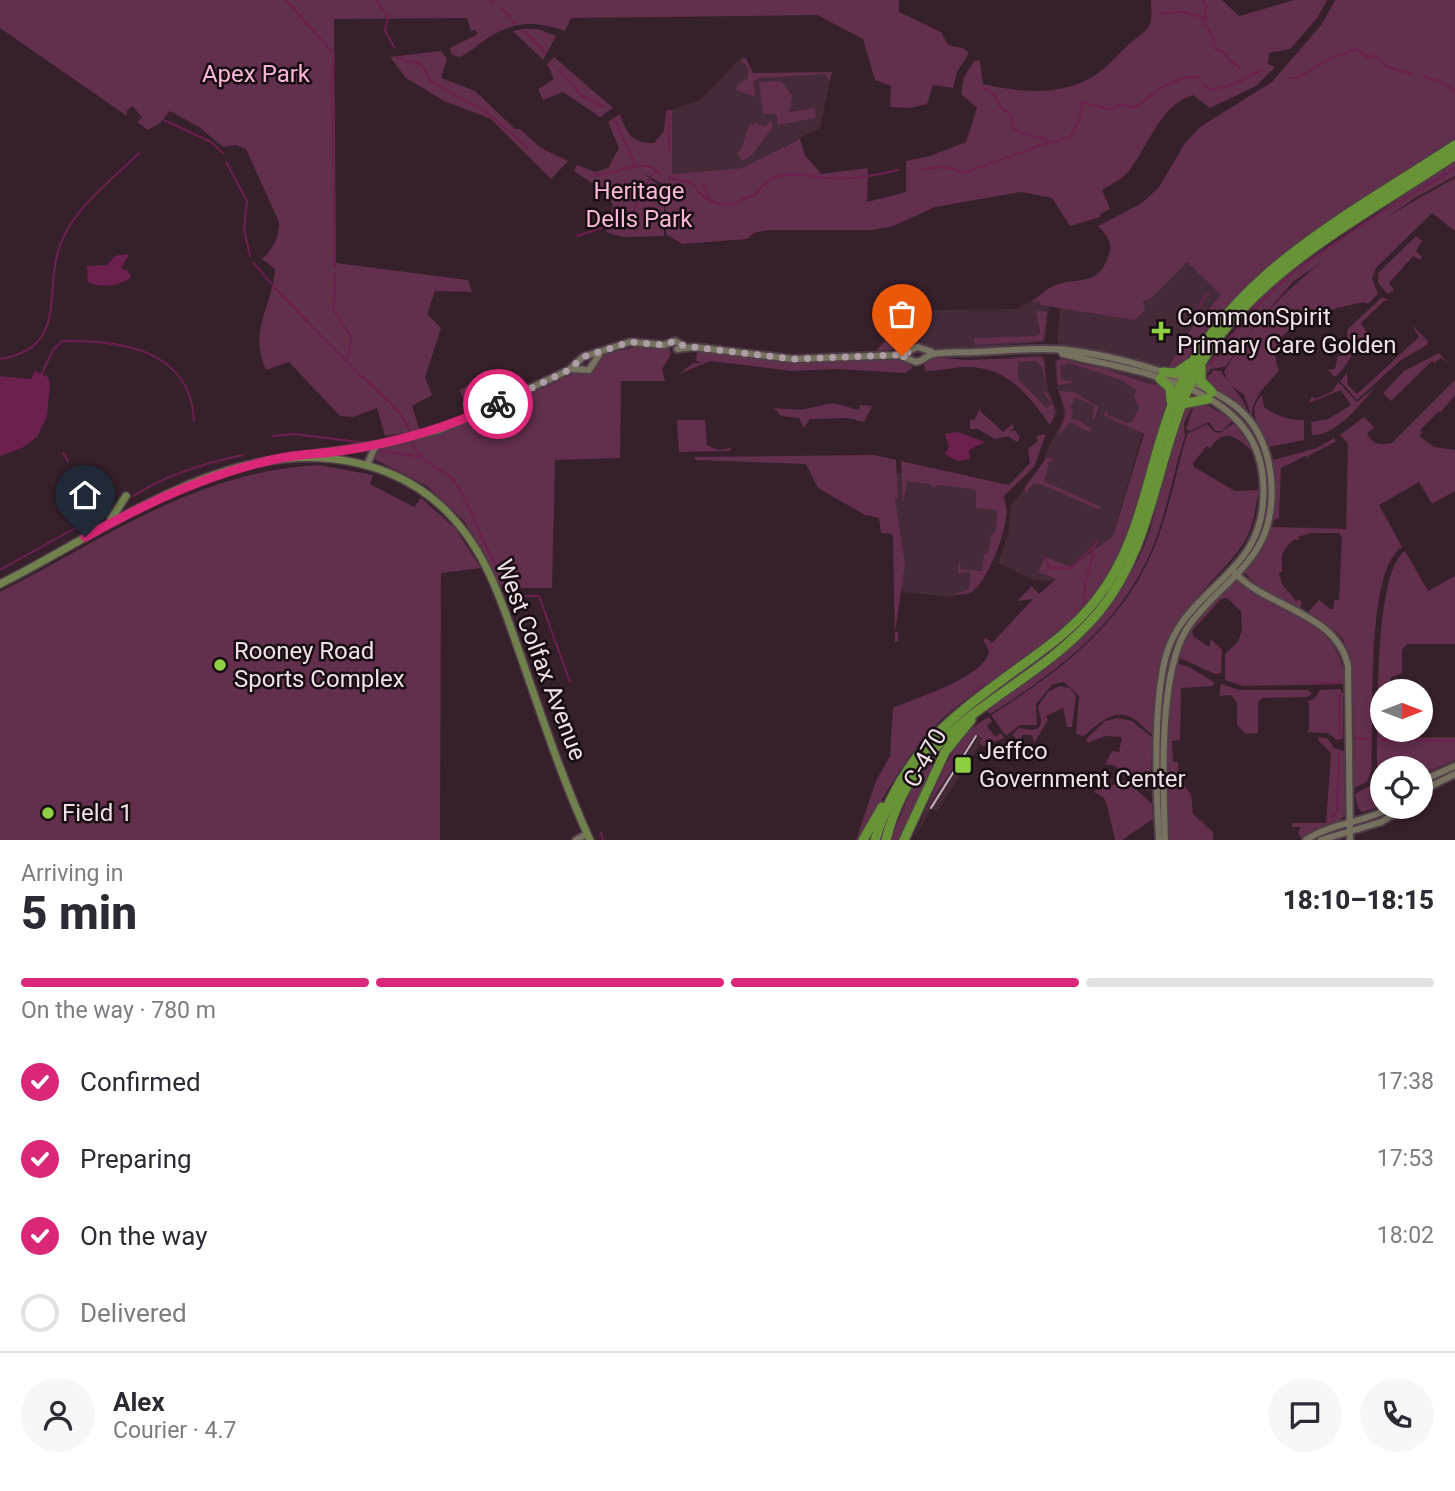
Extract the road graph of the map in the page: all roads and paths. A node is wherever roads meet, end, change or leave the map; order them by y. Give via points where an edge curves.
1 (1455, 145) edge
2 (1455, 155) edge
3 (926, 353) junction
4 (909, 355) junction
5 (591, 359) junction
6 (1196, 363) junction
7 (580, 366) junction
8 (1162, 375) junction
9 (1186, 384) junction
10 (1210, 396) junction
11 (1182, 404) junction
12 (1170, 413) junction
13 (376, 445) junction
14 (259, 463) junction
15 (367, 465) junction
16 (126, 496) dead end
17 (104, 526) junction
18 (1234, 572) junction
19 (0, 584) edge
20 (989, 701) junction
21 (1455, 766) edge
22 (1455, 774) edge
23 (1433, 776) edge
24 (1433, 786) edge
25 (888, 801) junction
26 (1370, 817) edge
27 (1386, 819) edge
28 (1350, 822) junction
29 (1350, 830) junction
30 (588, 837) edge
31 (576, 840) edge
32 (863, 840) edge
33 (875, 840) edge
34 (886, 840) edge
35 (904, 840) edge
36 (1159, 840) edge
37 (1165, 840) edge
38 (1306, 840) edge
39 (1321, 840) edge
40 (1350, 840) edge

1 - 6 highway via 1263,276 1221,320
2 - 6 highway via 1280,273
3 - 4 street via 916,347
3 - 4 street via 916,362
3 - 8 street via 1060,350
4 - 5 street via 793,359 630,342
5 - 7 street via 583,357
5 - 7 street via 589,370
6 - 8 highway
6 - 9 highway
6 - 10 highway
7 - 13 street via 439,430
8 - 9 street
8 - 12 highway via 1171,391
9 - 10 street
9 - 11 highway
9 - 12 highway
10 - 11 highway
10 - 18 street via 1233,404 1250,421 1265,449 1270,473 1266,529 1256,550
11 - 20 highway via 1143,535 1119,583 1080,632
12 - 25 highway via 1135,531 1105,589 1067,632 969,704 927,742
13 - 14 main road
13 - 15 street
14 - 15 main road, West Colfax Avenue via 311,457
14 - 17 main road via 179,488
15 - 30 main road, West Colfax Avenue via 429,495 456,519 478,552 498,594
16 - 17 main road
17 - 19 main road
18 - 28 street via 1257,592 1322,627 1341,646 1348,666
18 - 36 street via 1184,620 1166,657 1157,762
18 - 37 street via 1188,625 1174,655 1164,768
20 - 34 highway via 953,729 921,765 899,802
20 - 35 highway, C-470 via 945,752
21 - 23 street
22 - 24 street
25 - 32 highway, C-470
25 - 33 highway
26 - 28 street
27 - 29 street
28 - 29 street
28 - 38 street
29 - 39 street
29 - 40 street
30 - 31 street

